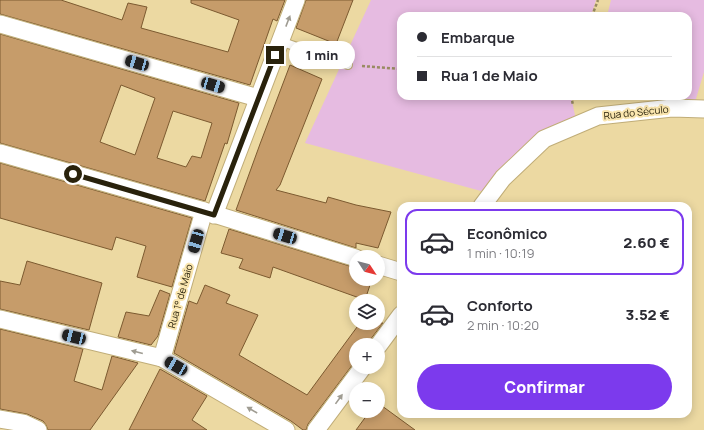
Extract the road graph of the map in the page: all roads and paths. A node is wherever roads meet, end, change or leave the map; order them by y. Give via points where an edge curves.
1 (296, 0) edge
2 (598, 0) edge
3 (594, 12) edge
4 (0, 24) edge
5 (280, 41) junction
6 (348, 65) joint
7 (397, 69) edge
8 (258, 98) junction
9 (704, 109) edge
10 (0, 153) edge
11 (485, 202) edge
12 (209, 213) junction
13 (349, 256) edge
14 (385, 267) edge
15 (397, 271) edge
16 (0, 319) edge
17 (397, 320) edge
18 (384, 338) edge
19 (162, 358) junction
20 (358, 374) edge
21 (0, 419) edge
22 (38, 430) edge
23 (286, 430) edge
24 (316, 430) edge

5 -> 1 street, Rua 1° de Maio
2 - 3 path
4 - 8 street
5 - 6 lane
5 - 8 street, Rua 1° de Maio
6 - 7 path
8 - 12 street, Rua 1° de Maio
9 - 11 street, Rua do Século via 672,108 598,116 544,139 503,178
10 - 12 street
12 - 13 street
12 - 19 street, Rua 1° de Maio
14 - 15 street
19 -> 16 street
17 - 18 street
23 -> 19 street
24 -> 20 street
21 - 22 street via 23,423

